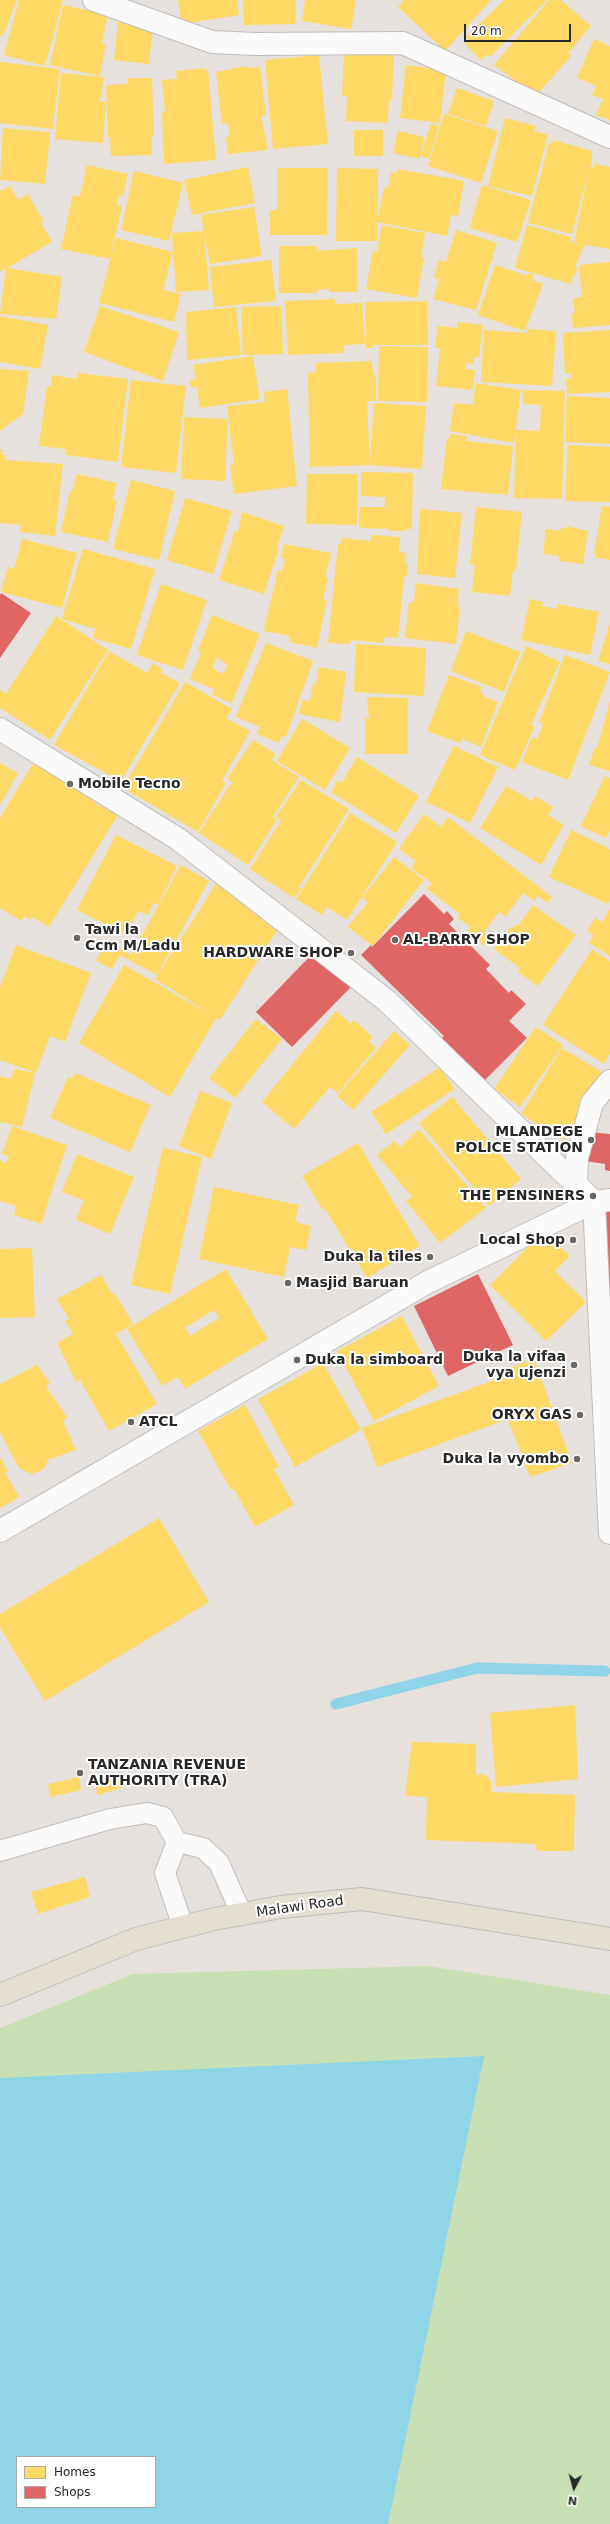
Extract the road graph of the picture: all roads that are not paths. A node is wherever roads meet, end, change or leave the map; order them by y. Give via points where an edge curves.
1 (94, 0) edge
2 (610, 137) edge
3 (0, 729) edge
4 (610, 1081) edge
5 (576, 1184) junction
6 (602, 1201) edge
7 (608, 1501) edge
8 (0, 1531) edge
9 (610, 1533) edge
10 (177, 1842) junction
11 (0, 1851) edge
12 (242, 1915) junction
13 (183, 1927) junction
14 (610, 1939) edge
15 (0, 1995) edge

1 - 2 street via 212,42 403,43
3 - 5 street via 178,839 387,1001
4 - 5 street via 592,1103 577,1158
5 - 6 street
6 - 7 street
6 - 8 street via 428,1282
7 - 9 street
10 - 11 lane via 163,1817 147,1813 110,1819
10 - 12 lane via 204,1848 218,1863
10 - 13 lane via 165,1873
12 - 13 main road, Malawi Road
12 - 14 main road, Malawi Road via 281,1907 362,1899
13 - 15 main road, Malawi Road via 136,1939

